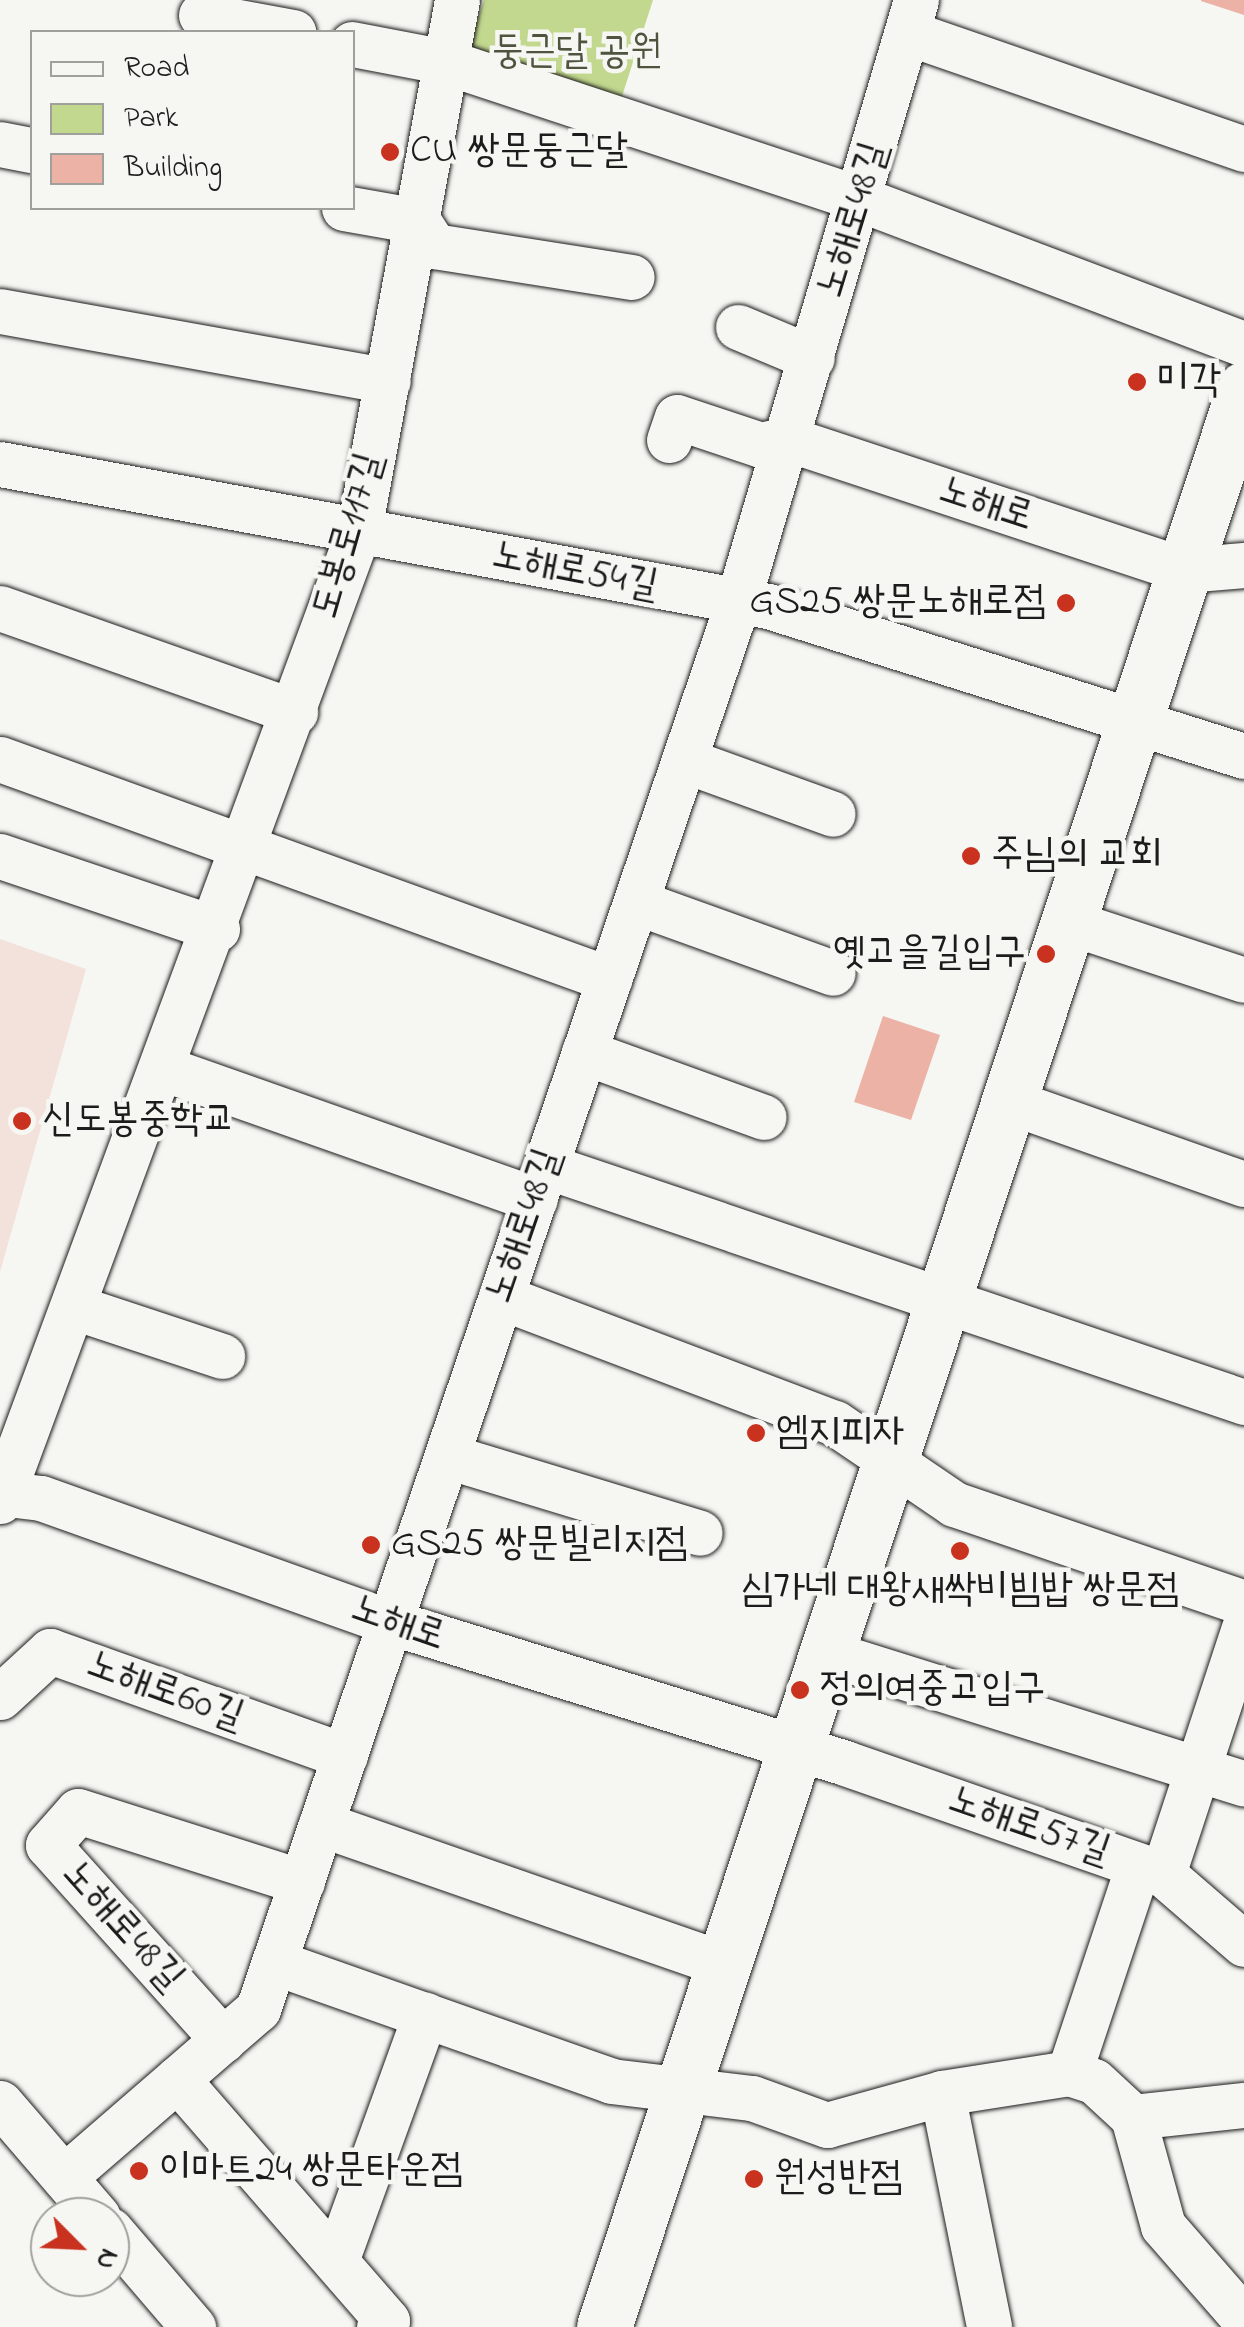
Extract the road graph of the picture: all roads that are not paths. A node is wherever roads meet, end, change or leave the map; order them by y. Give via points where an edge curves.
1 (457, 0) edge
2 (201, 15) dead end
3 (913, 17) edge
4 (282, 30) edge
5 (355, 45) edge
6 (446, 62) junction
7 (0, 144) edge
8 (1244, 149) edge
9 (30, 150) edge
10 (860, 199) junction
11 (355, 210) edge
12 (418, 221) junction
13 (632, 277) dead end
14 (0, 311) edge
15 (738, 327) dead end
16 (1244, 344) edge
17 (812, 358) junction
18 (388, 381) junction
19 (1244, 389) edge
20 (788, 439) junction
21 (670, 440) dead end
22 (0, 464) edge
23 (359, 530) junction
24 (1244, 565) edge
25 (1184, 570) junction
26 (738, 604) junction
27 (0, 608) edge
28 (295, 712) junction
29 (1136, 728) junction
30 (1244, 756) edge
31 (0, 759) edge
32 (684, 760) junction
33 (833, 814) dead end
34 (249, 843) junction
35 (0, 856) edge
36 (636, 902) junction
37 (1068, 922) junction
38 (217, 929) junction
39 (833, 972) dead end
40 (609, 979) junction
41 (1244, 980) edge
42 (584, 1052) junction
43 (165, 1069) junction
44 (1008, 1101) junction
45 (764, 1117) dead end
46 (540, 1182) junction
47 (1244, 1184) edge
48 (501, 1297) junction
49 (940, 1302) junction
50 (77, 1308) junction
51 (222, 1356) dead end
52 (1244, 1402) edge
53 (447, 1456) junction
54 (886, 1463) junction
55 (4, 1497) edge
56 (700, 1534) dead end
57 (1244, 1603) edge
58 (390, 1622) junction
59 (1244, 1628) edge
60 (824, 1652) junction
61 (0, 1697) edge
62 (792, 1748) junction
63 (345, 1756) junction
64 (1198, 1768) junction
65 (1244, 1784) edge
66 (321, 1824) junction
67 (1151, 1870) junction
68 (302, 1882) junction
69 (1244, 1944) edge
70 (274, 1962) junction
71 (722, 1964) junction
72 (426, 2015) junction
73 (223, 2040) junction
74 (1070, 2073) junction
75 (177, 2079) junction
76 (682, 2087) junction
77 (942, 2093) junction
78 (0, 2102) edge
79 (1244, 2105) edge
80 (1133, 2117) junction
81 (64, 2177) junction
82 (81, 2197) edge
83 (130, 2253) edge
84 (336, 2261) junction
85 (1244, 2319) edge
86 (193, 2327) edge
87 (380, 2327) edge
88 (604, 2327) edge
89 (989, 2327) edge

1 - 6 street, 도봉로117길
2 - 4 street
3 - 8 street
3 - 10 street, 노해로48길
5 - 6 street
6 - 10 street
6 - 12 street, 도봉로117길
7 - 9 street
10 - 16 street
10 - 17 street, 노해로48길
11 - 12 street
12 - 13 street via 434,246
12 - 18 street, 도봉로117길
14 - 18 street
15 - 17 street
17 - 20 street, 노해로48길
18 - 23 street, 도봉로117길
19 - 25 main road
20 - 21 street via 761,446 677,417
20 - 25 street, 노해로
20 - 26 street, 노해로48길
22 - 23 street, 노해로54길
23 - 26 street, 노해로54길
23 - 28 street, 도봉로117길
24 - 25 street, 노해로
25 - 29 main road
26 - 29 street, 노해로54길 via 768,606
26 - 32 street, 노해로48길
27 - 28 street
28 - 34 street, 도봉로117길
29 - 30 street, 노해로54길
29 - 37 main road
31 - 34 street
32 - 33 street
32 - 36 street, 노해로48길
34 - 38 street, 도봉로117길
34 - 40 street
35 - 38 street
36 - 39 street
36 - 40 street, 노해로48길
37 - 41 street
37 - 44 main road
38 - 43 street, 도봉로117길
40 - 42 street, 노해로48길
42 - 45 street
42 - 46 street, 노해로48길
43 - 46 street
43 - 50 street, 도봉로117길
44 - 47 street
44 - 49 main road
46 - 48 street, 노해로48길
46 - 49 street
48 - 53 street, 노해로48길
48 - 54 street via 835,1423
49 - 52 street
49 - 54 main road
50 - 51 street
50 - 55 street, 도봉로117길
53 - 56 street
53 - 58 street, 노해로48길
54 - 57 street via 954,1504
54 - 60 main road
55 - 58 street, 노해로 via 41,1498
58 - 62 street, 노해로
58 - 63 street, 노해로48길
59 - 64 street
60 - 62 main road
60 - 64 street
61 - 63 street, 노해로60길 via 50,1651
62 - 67 street, 노해로57길
62 - 71 main road
63 - 66 street, 노해로48길
64 - 65 street
64 - 67 street
66 - 68 street, 노해로48길
66 - 71 street
67 - 69 street, 노해로57길
67 - 74 street
68 - 70 street, 노해로48길
68 - 73 street, 노해로48길 via 78,1811 48,1845
70 - 72 street
70 - 73 street, 노해로48길 via 258,2009
71 - 76 main road
72 - 76 street via 612,2081
72 - 84 street
73 - 75 street, 노해로48길
74 - 77 street
74 - 80 street via 1107,2088
75 - 81 street, 노해로48길
75 - 84 street
76 - 77 street via 752,2098 827,2125
76 - 88 main road
77 - 89 street
78 - 81 street
79 - 80 street
80 - 85 street via 1164,2226
81 - 82 street
83 - 86 street
84 - 87 street via 387,2320

